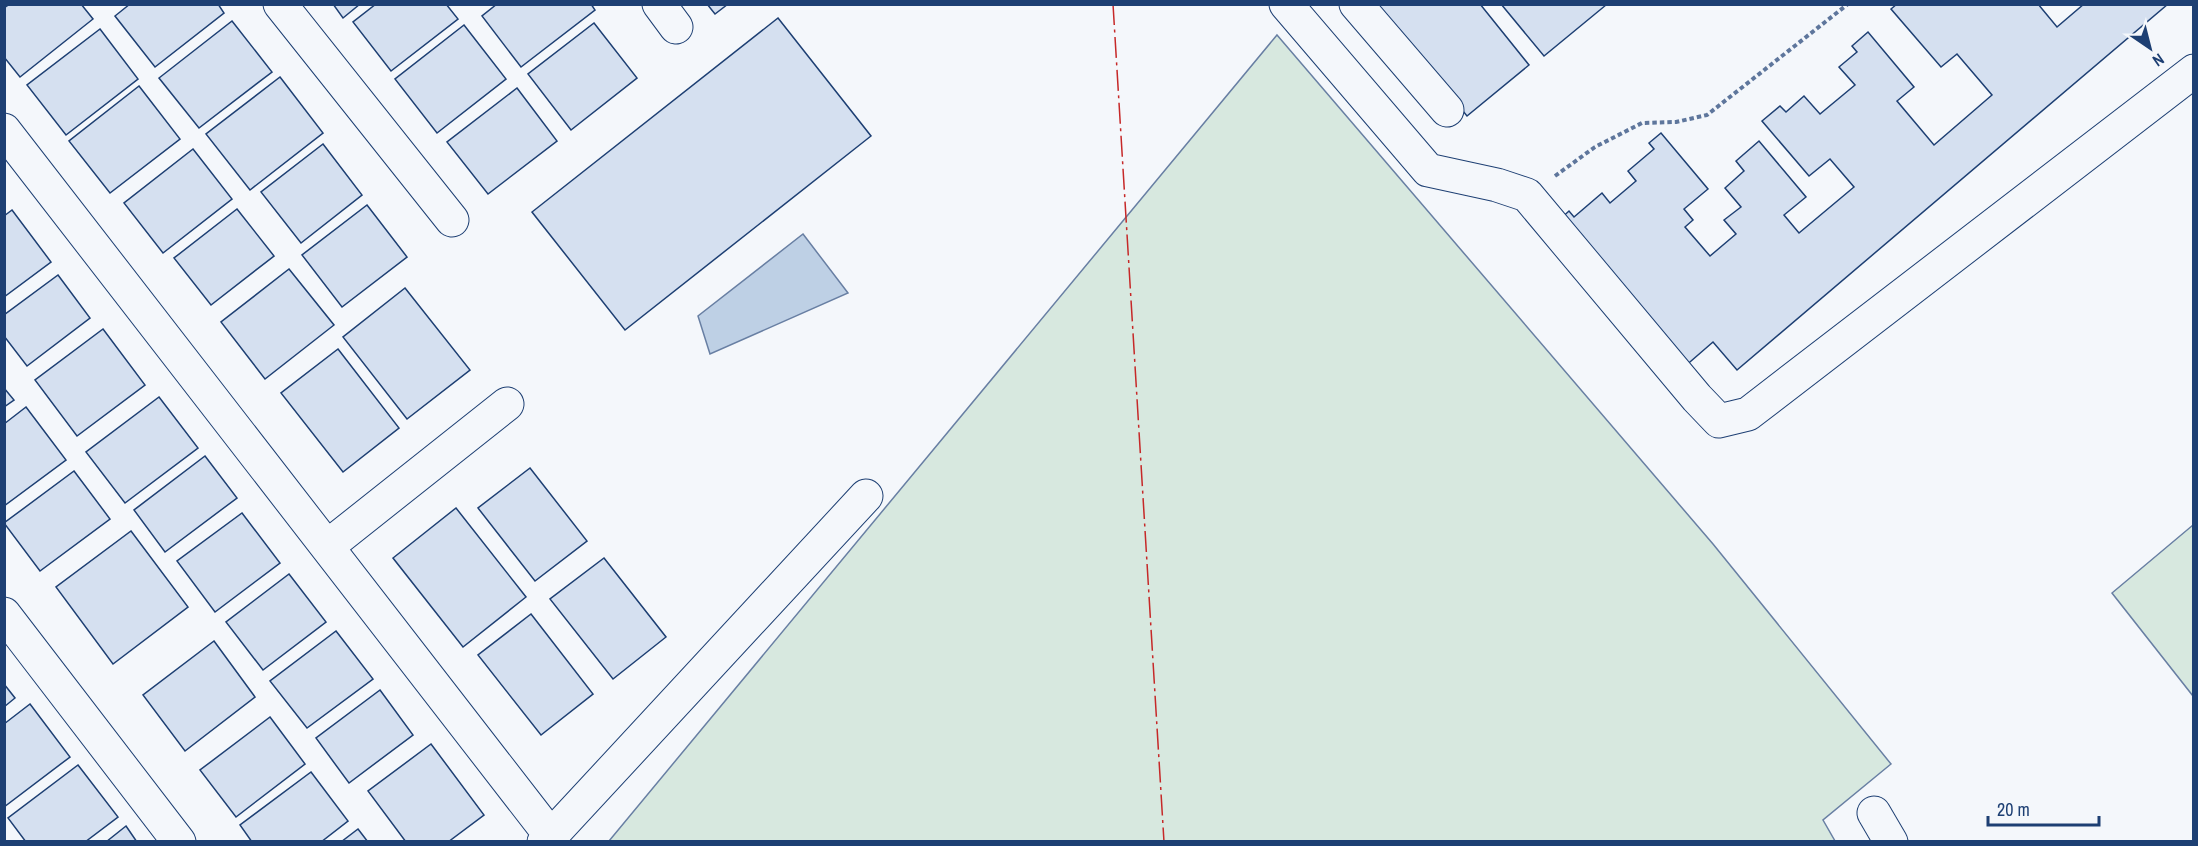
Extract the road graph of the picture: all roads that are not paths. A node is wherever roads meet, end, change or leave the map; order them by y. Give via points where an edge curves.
1 (280, 4) edge
2 (1286, 4) edge
3 (1356, 4) edge
4 (2193, 70) edge
5 (1447, 110) dead end
6 (4, 130) edge
7 (452, 220) dead end
8 (507, 404) dead end
9 (866, 496) dead end
10 (328, 546) junction
11 (4, 614) edge
12 (1874, 813) dead end
13 (548, 839) edge
14 (179, 842) edge
15 (1891, 842) edge

1 - 7 street
2 - 4 street via 1428,170 1527,195 1719,421 1748,414
3 - 5 street
6 - 10 street
8 - 10 street
9 - 13 street
10 - 13 street
11 - 14 street
12 - 15 street

